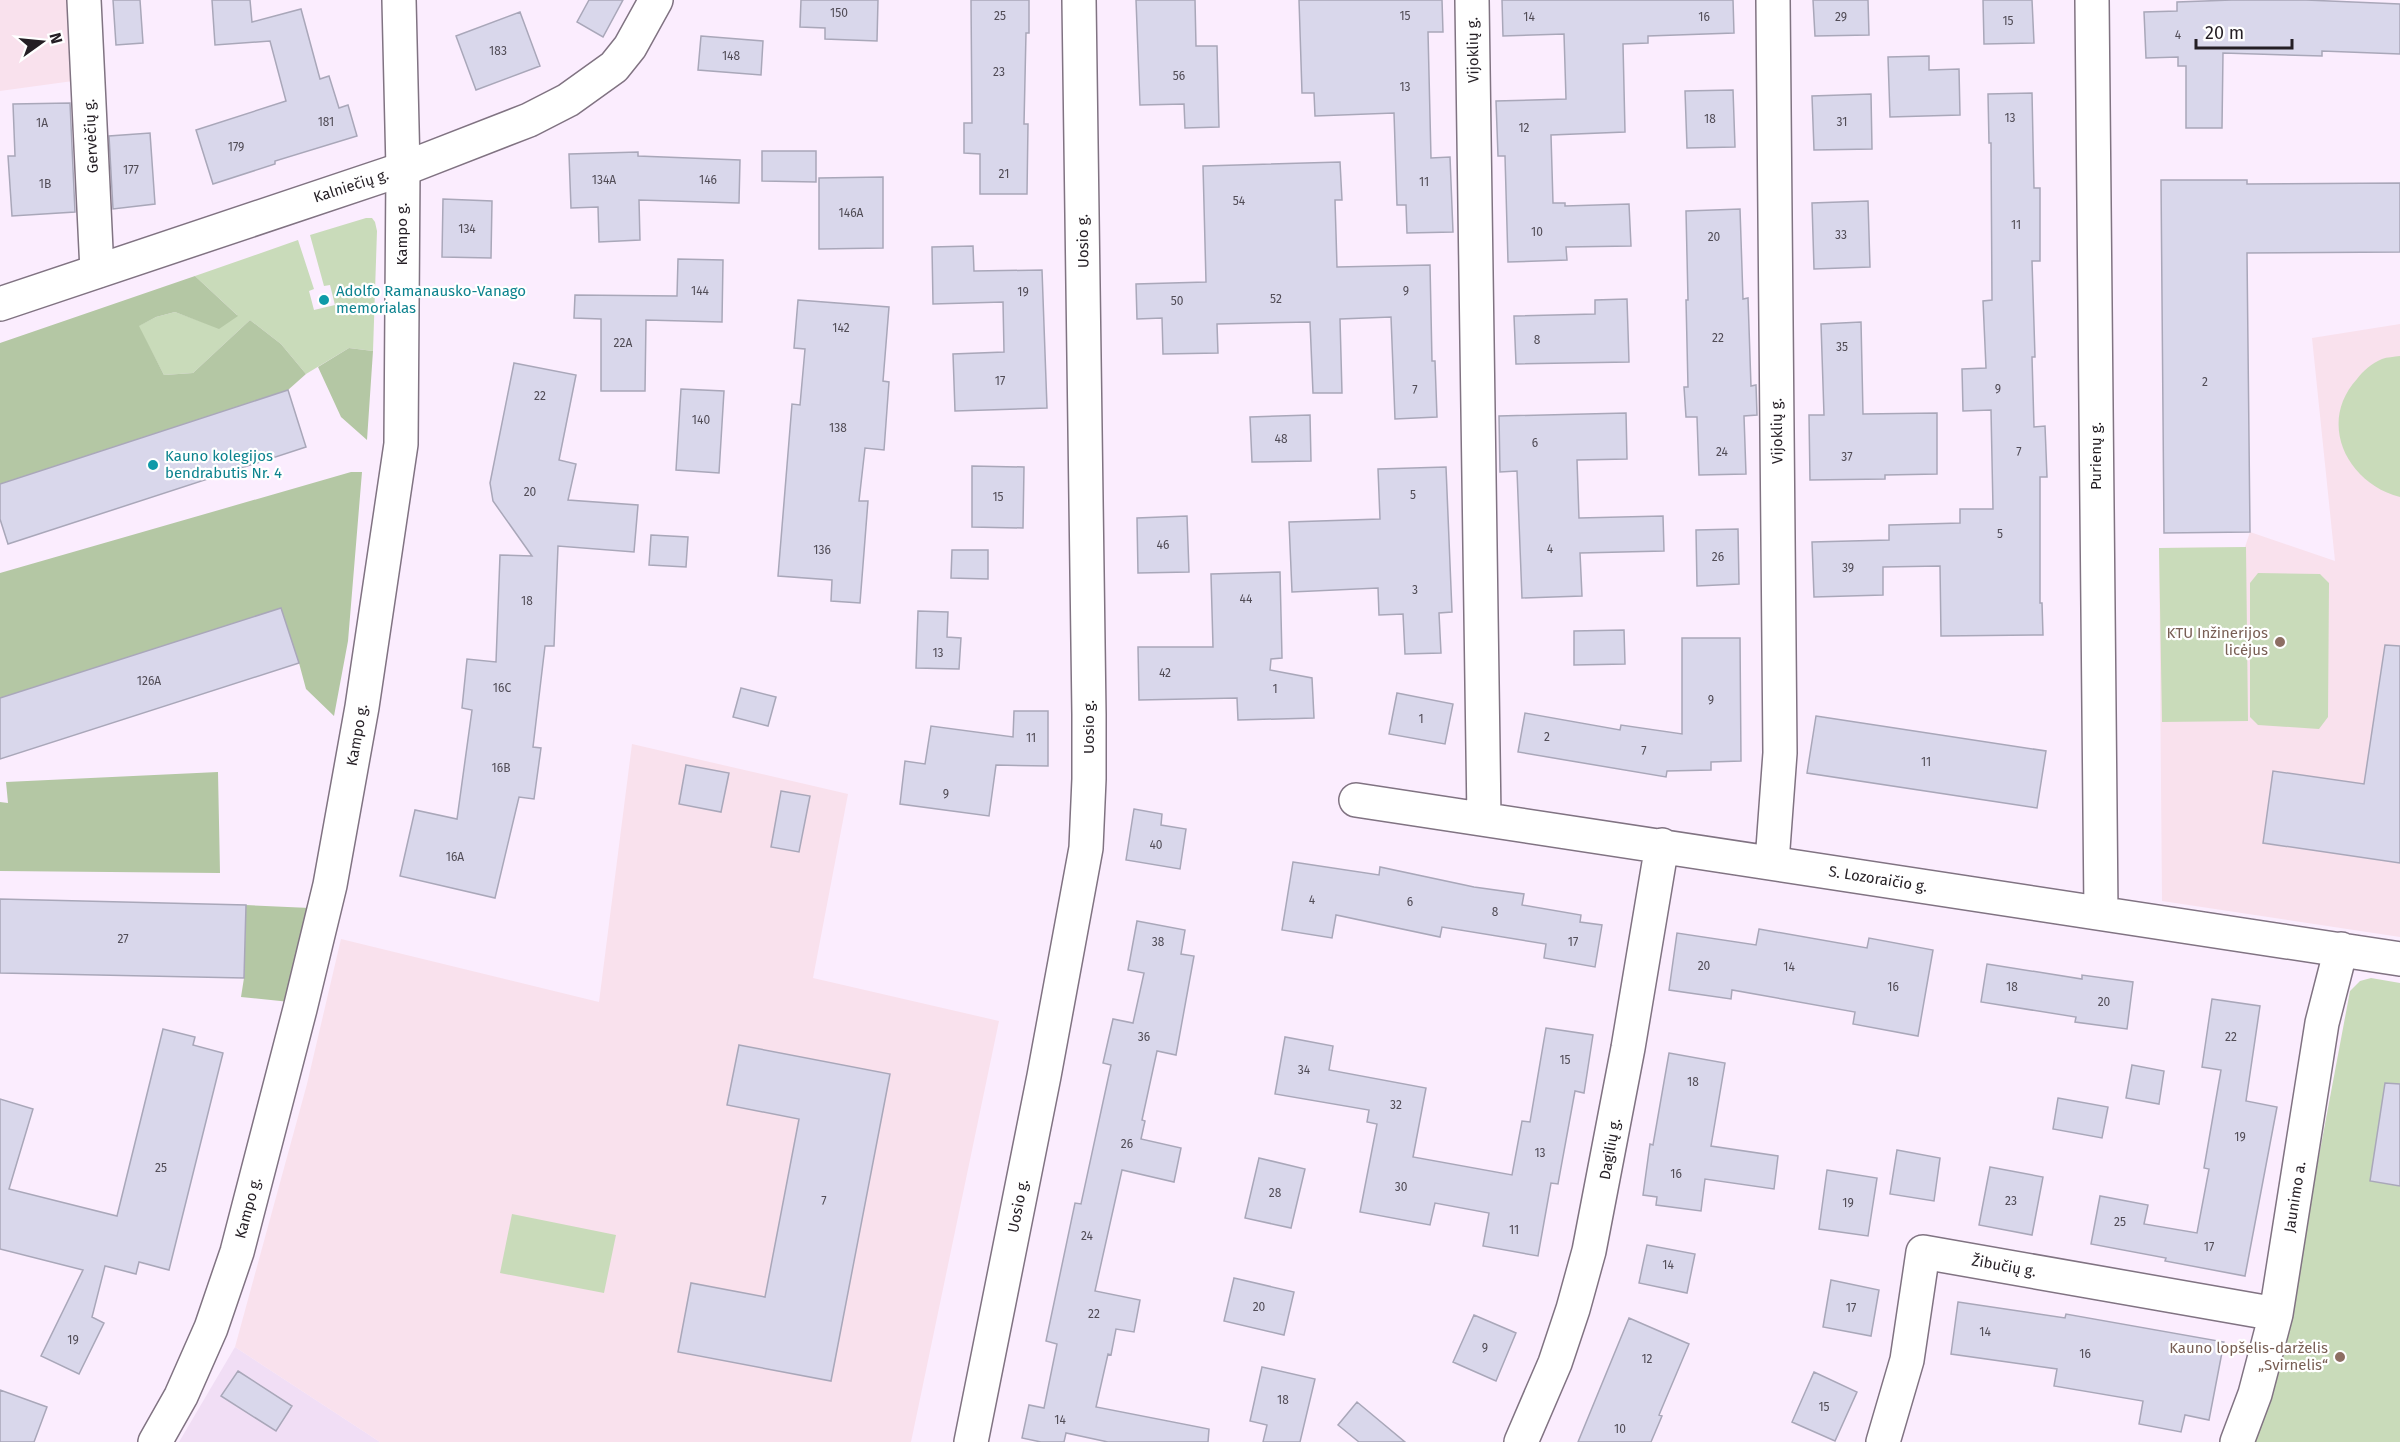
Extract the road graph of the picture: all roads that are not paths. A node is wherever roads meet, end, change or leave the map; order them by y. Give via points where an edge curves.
1 (84, 0) edge
2 (399, 0) edge
3 (656, 0) edge
4 (1079, 0) edge
5 (1472, 0) edge
6 (1773, 0) edge
7 (2092, 0) edge
8 (403, 169) junction
9 (97, 271) junction
10 (0, 304) edge
11 (1356, 800) dead end
12 (1484, 819) junction
13 (1662, 845) junction
14 (1772, 862) junction
15 (2100, 912) junction
16 (2341, 949) junction
17 (2400, 959) edge
18 (2276, 1314) junction
19 (155, 1442) edge
20 (971, 1442) edge
21 (1521, 1442) edge
22 (1883, 1442) edge
23 (2237, 1442) edge

1 - 9 street, Gervėčių g.
2 - 8 street, Kampo g.
3 - 8 street, Kalniečių g. via 614,67 568,100 529,120
4 - 20 street, Uosio g. via 1089,725 1086,848
5 - 12 street, Vijoklių g.
6 - 14 street, Vijoklių g. via 1780,753
7 - 15 street, Purienų g.
8 - 9 street, Kalniečių g.
8 - 19 street, Kampo g. via 401,444 362,707 330,885 237,1252 211,1328 181,1396
9 - 10 street, Kalniečių g.
11 - 12 street, S. Lozoraičio g.
12 - 13 street, S. Lozoraičio g.
13 - 14 street, S. Lozoraičio g.
13 - 21 street, Dagilių g. via 1591,1242 1574,1309
14 - 15 street, S. Lozoraičio g.
15 - 16 street, S. Lozoraičio g.
16 - 17 street, S. Lozoraičio g.
16 - 18 street, Jaunimo a. via 2322,1023
18 - 22 street, Žibučių g. via 1923,1252 1907,1360
18 - 23 street, Jaunimo a. via 2255,1394

